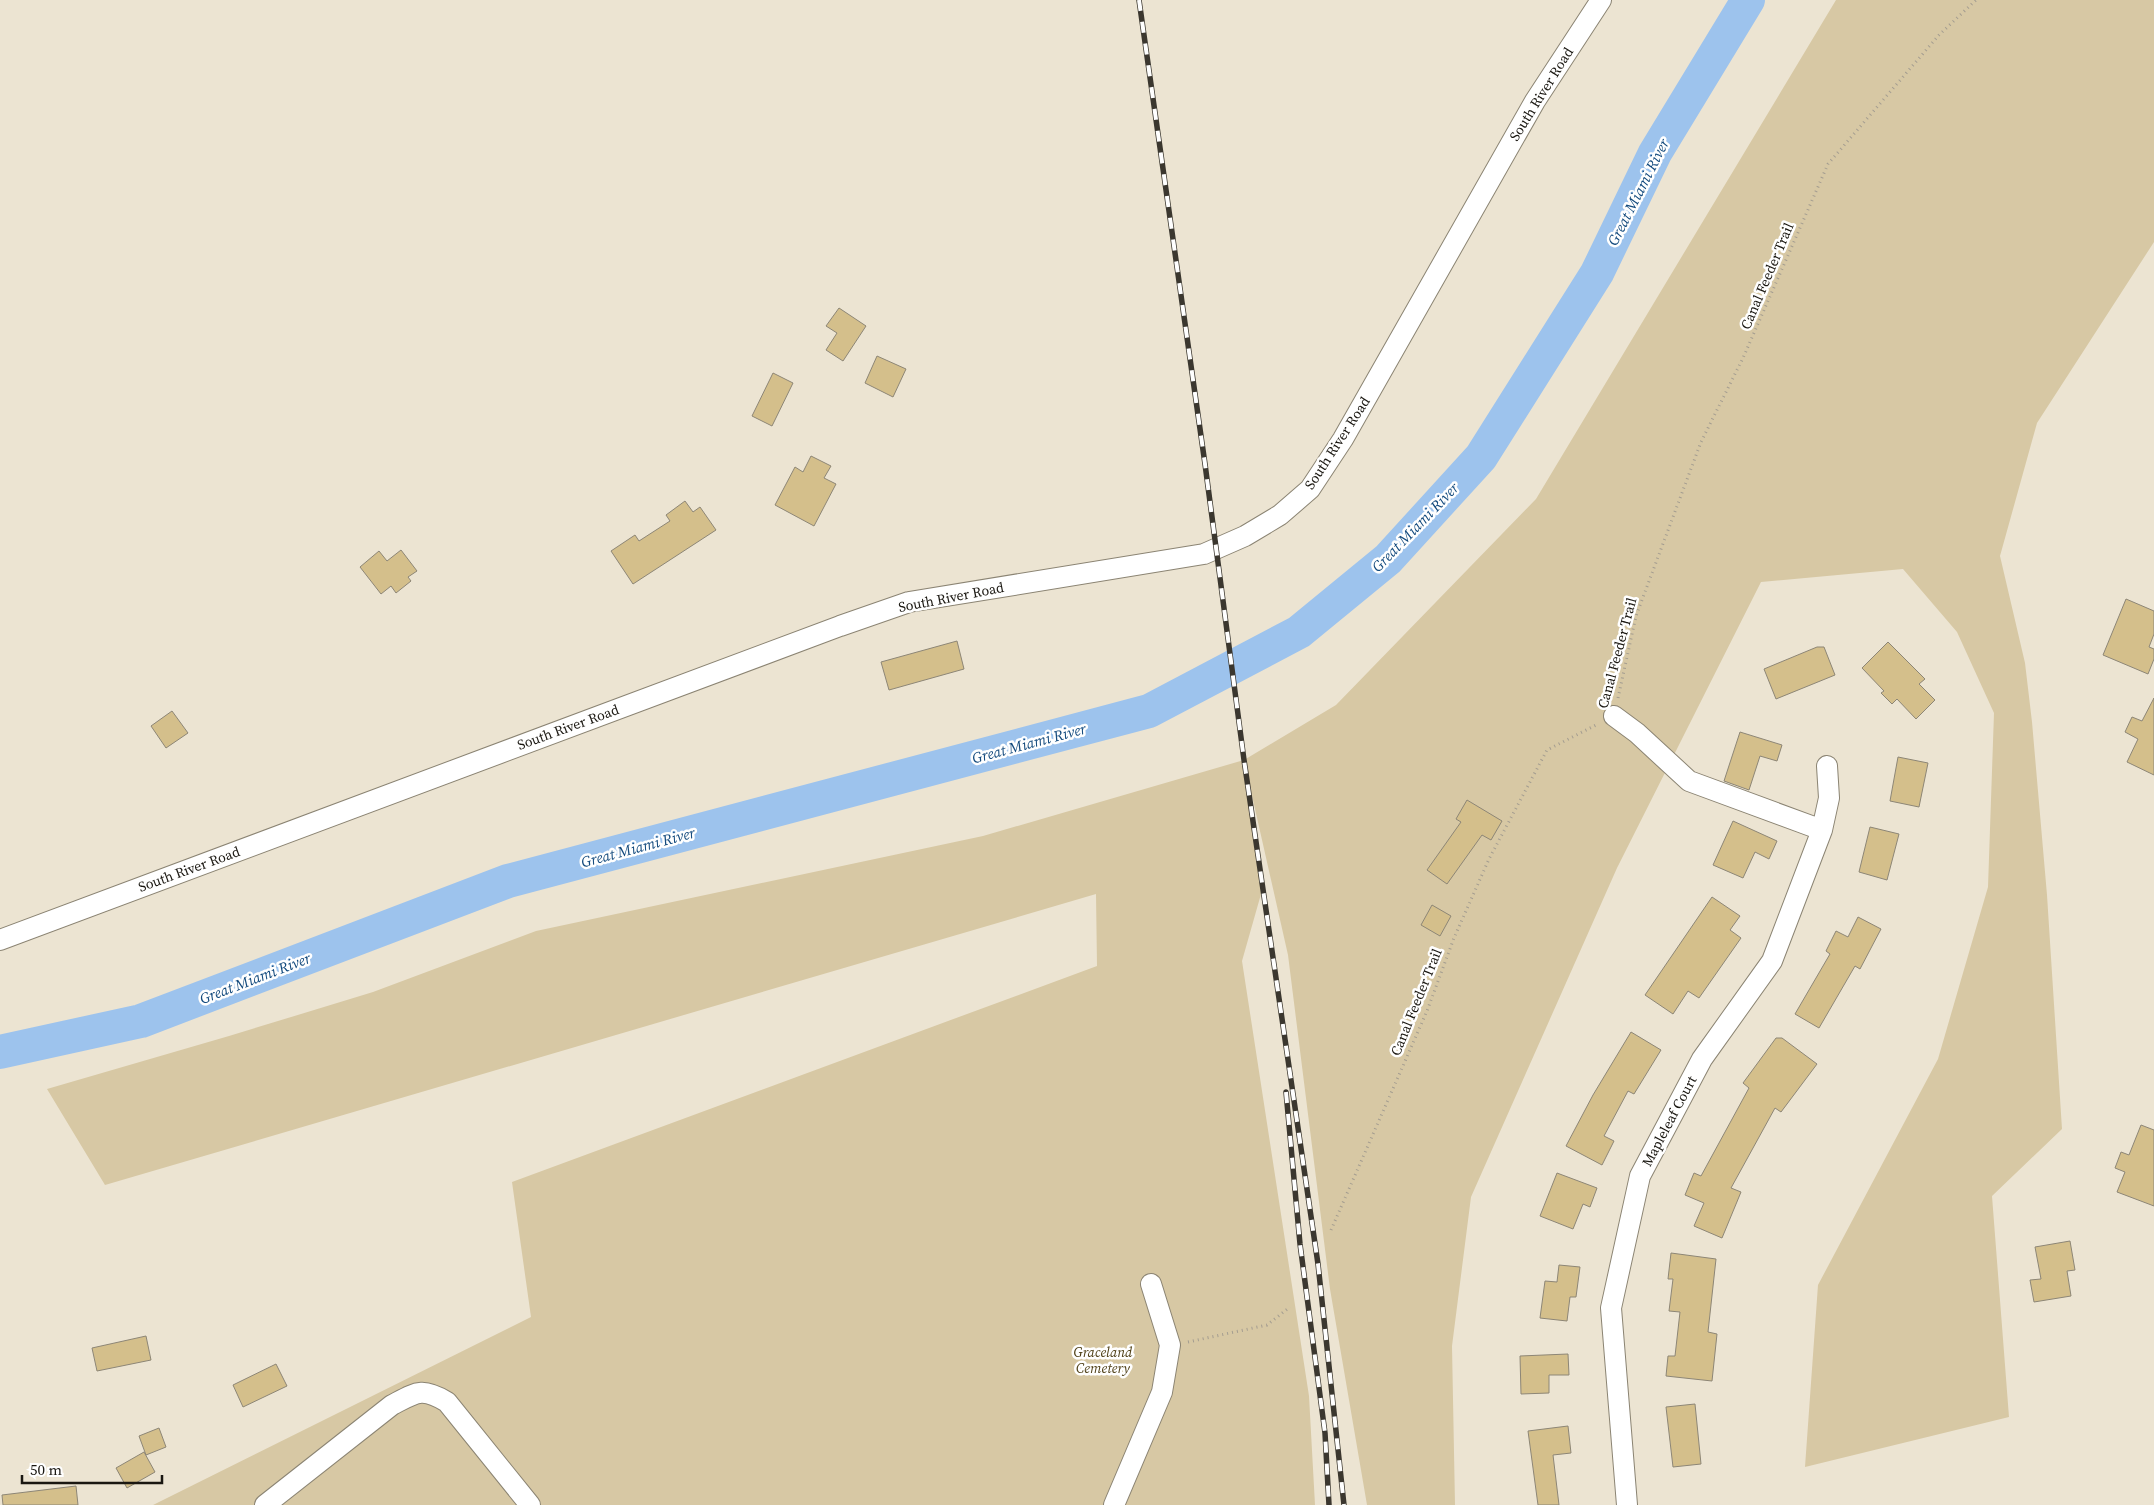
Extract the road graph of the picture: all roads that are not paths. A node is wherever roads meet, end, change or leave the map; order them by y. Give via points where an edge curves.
1 (1601, 0) edge
2 (1614, 716) road end
3 (1827, 766) dead end
4 (1822, 830) junction
5 (0, 940) edge
6 (1151, 1284) dead end
7 (265, 1505) edge
8 (530, 1505) edge
9 (1114, 1505) edge
10 (1627, 1505) edge

1 - 5 street, South River Road via 1535,101 1343,438 1310,489 1280,515 1245,536 1204,554 909,602
2 - 4 street via 1689,781
3 - 4 street, Mapleleaf Court via 1828,798
4 - 10 street, Mapleleaf Court via 1772,960 1702,1059 1640,1176 1611,1308
6 - 9 street via 1170,1345 1162,1392
7 - 8 street via 392,1406 416,1393 433,1394 447,1402

